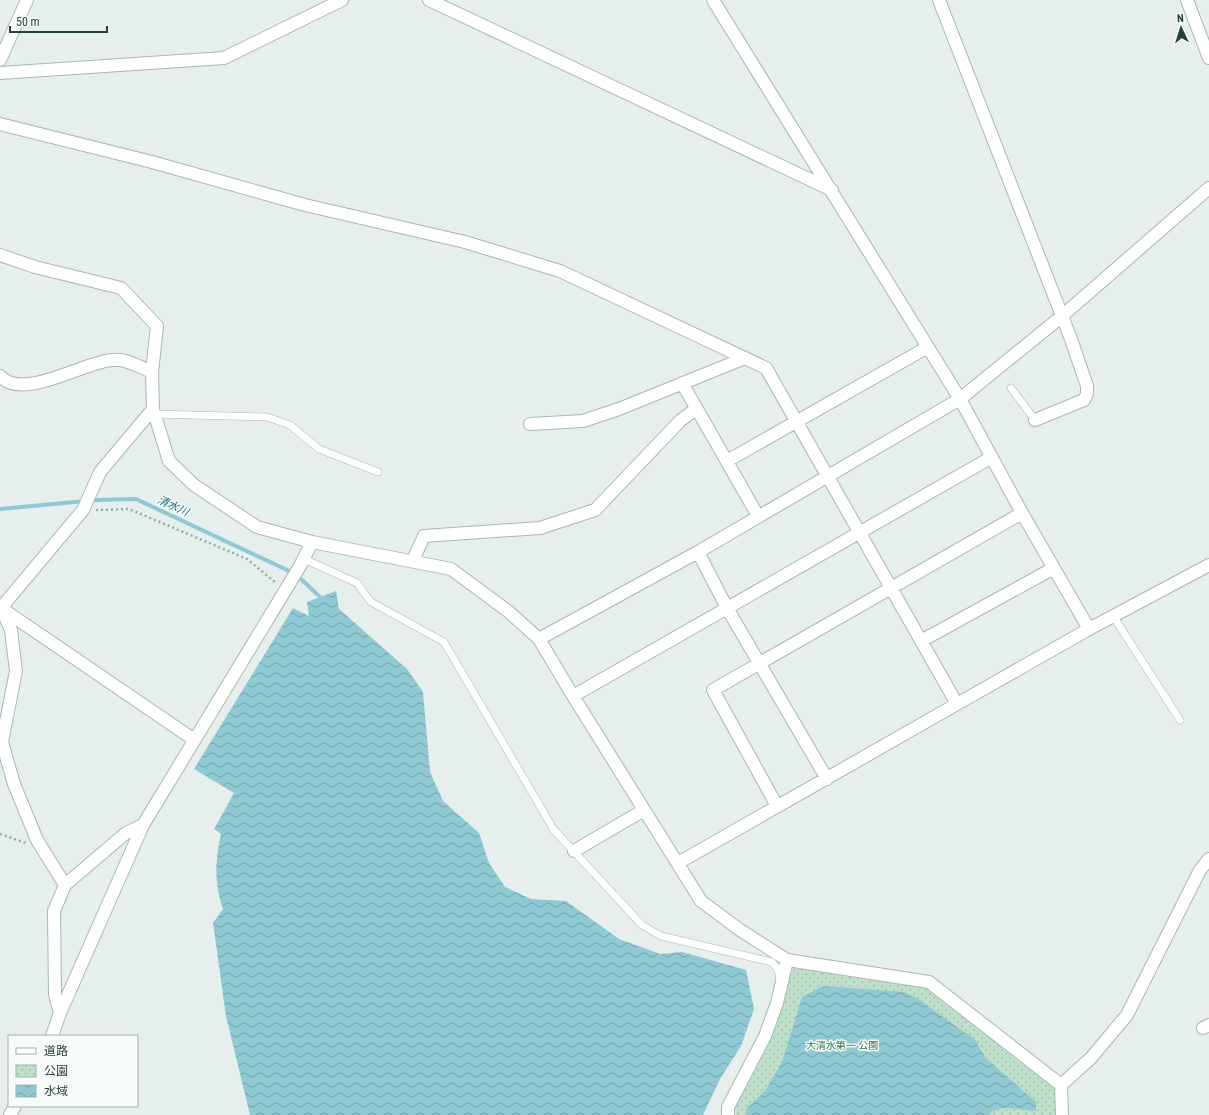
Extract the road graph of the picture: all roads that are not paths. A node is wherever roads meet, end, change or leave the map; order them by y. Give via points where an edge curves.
1 (27, 0) edge
2 (342, 0) edge
3 (429, 0) edge
4 (713, 0) edge
5 (939, 0) edge
6 (1187, 0) edge
7 (1209, 58) edge
8 (0, 60) edge
9 (0, 73) edge
10 (0, 124) edge
11 (1209, 188) edge
12 (832, 190) junction
13 (0, 255) edge
14 (1062, 316) junction
15 (928, 347) junction
16 (745, 358) junction
17 (152, 372) junction
18 (0, 376) edge
19 (682, 383) junction
20 (1012, 388) dead end
21 (960, 399) junction
22 (696, 409) junction
23 (154, 412) junction
24 (1035, 420) joint
25 (796, 422) junction
26 (530, 424) dead end
27 (992, 457) junction
28 (727, 461) junction
29 (378, 472) dead end
30 (829, 476) junction
31 (1022, 513) junction
32 (758, 516) junction
33 (860, 532) junction
34 (312, 542) junction
35 (698, 552) junction
36 (413, 560) junction
37 (302, 562) junction
38 (1209, 565) edge
39 (1054, 568) junction
40 (890, 588) junction
41 (1, 608) edge
42 (727, 608) junction
43 (1114, 616) junction
44 (1089, 629) junction
45 (539, 639) junction
46 (921, 641) junction
47 (761, 662) junction
48 (573, 696) junction
49 (957, 704) junction
50 (1180, 720) dead end
51 (193, 739) junction
52 (827, 779) junction
53 (777, 806) junction
54 (644, 810) junction
55 (143, 825) junction
56 (574, 851) junction
57 (1209, 859) edge
58 (678, 863) junction
59 (65, 885) junction
60 (787, 960) junction
61 (781, 986) junction
62 (60, 1013) junction
63 (52, 1035) edge
64 (1061, 1085) junction
65 (728, 1115) edge
66 (1062, 1115) edge

1 - 8 street
2 - 9 street via 224,58
3 - 12 street
4 - 12 street
5 - 14 street
6 - 7 street
10 - 16 street via 152,162 304,205 465,242 560,271
11 - 14 street
12 - 15 street
13 - 17 street via 35,267 122,288 157,326
14 - 21 street
14 - 24 street via 1087,386 1087,394 1084,400 1077,404
15 - 21 street
15 - 25 street
16 - 19 street
16 - 25 street via 766,368
17 - 18 street via 120,360 103,362 28,385 12,383
17 - 23 street
19 - 22 street
19 - 26 street via 583,421
20 - 24 lane
21 - 27 street
21 - 30 street
22 - 28 street
22 - 36 street via 681,420 595,510 540,528 424,536
23 - 29 lane via 267,416 290,425 319,449
23 - 34 street via 168,461 194,485 257,527
23 - 41 street via 100,472 84,510
25 - 28 street
25 - 30 street
27 - 31 street
27 - 33 street
28 - 32 street
30 - 32 street
30 - 33 street
31 - 39 street
31 - 40 street
32 - 35 street
33 - 40 street
33 - 42 street
34 - 36 street
34 - 37 street
35 - 42 street
35 - 45 street
36 - 45 street via 451,569 509,612
37 - 51 street
37 - 56 lane via 357,583 371,602 444,642 554,830
38 - 43 street
39 - 44 street
39 - 46 street
40 - 46 street
40 - 47 street
41 - 51 street
41 - 59 street via 11,630 16,671 2,742 14,784 37,840
42 - 47 street
42 - 48 street
43 - 44 street
43 - 50 lane
44 - 49 street
45 - 48 street
46 - 49 street
47 - 52 street
47 - 53 street via 713,690
48 - 54 street
49 - 52 street
51 - 55 street
52 - 53 street
53 - 58 street
54 - 56 street
54 - 58 street
55 - 59 street via 126,833
55 - 62 street
56 - 61 lane via 642,925 661,936 772,962 778,969
57 - 64 street via 1200,870 1127,1015 1091,1058
58 - 60 street via 701,901
59 - 62 street via 54,911 55,995
60 - 61 street
60 - 64 street via 929,982
61 - 65 street via 765,1036 728,1107
62 - 63 street
64 - 66 street

